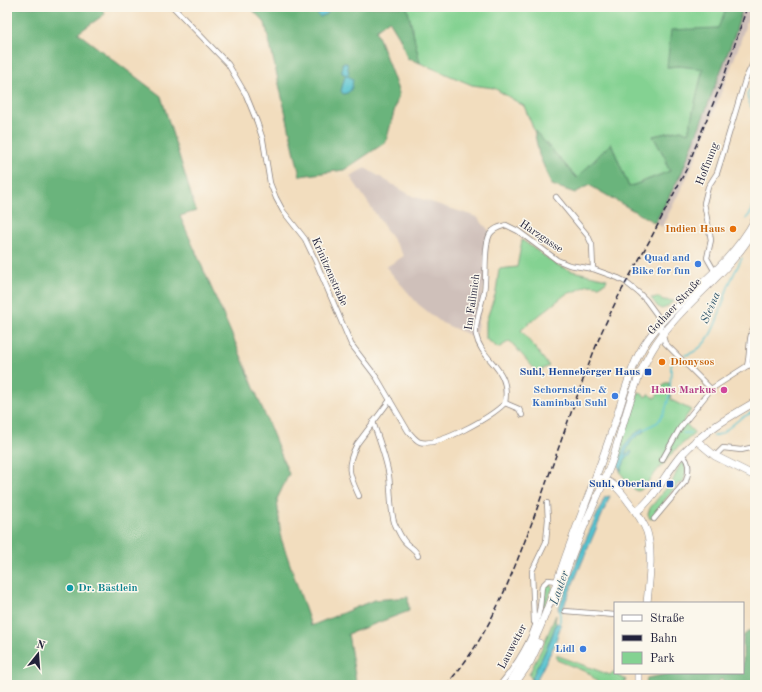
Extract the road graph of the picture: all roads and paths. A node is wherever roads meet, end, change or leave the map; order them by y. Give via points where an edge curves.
1 (174, 7) edge
2 (755, 59) edge
3 (556, 197) dead end
4 (755, 220) edge
5 (755, 228) edge
6 (488, 243) joint
7 (593, 270) junction
8 (716, 274) junction
9 (660, 323) junction
10 (755, 325) edge
11 (662, 335) junction
12 (755, 364) edge
13 (747, 366) junction
14 (710, 389) junction
15 (390, 400) junction
16 (755, 402) edge
17 (505, 403) junction
18 (522, 415) dead end
19 (373, 422) junction
20 (696, 440) junction
21 (755, 447) edge
22 (682, 455) junction
23 (715, 456) junction
24 (662, 460) dead end
25 (596, 476) junction
26 (755, 476) edge
27 (604, 479) junction
28 (359, 496) dead end
29 (546, 503) dead end
30 (636, 512) junction
31 (654, 519) dead end
32 (418, 556) dead end
33 (558, 581) junction
34 (647, 602) edge
35 (565, 611) dead end
36 (614, 615) edge
37 (534, 625) junction
38 (638, 674) edge
39 (637, 684) edge
40 (500, 685) edge
41 (508, 685) edge
42 (514, 685) edge

1 - 15 street, Krinitzenstraße via 228,64 246,95 263,140 270,183 276,198 305,239 351,344
2 - 8 street, Hoffnung via 744,80 722,157 708,187 704,203 711,240 707,258
3 - 7 street via 588,236 592,245
4 - 8 main road
5 - 8 main road, Gothaer Straße via 740,252
6 - 7 street, Harzgasse via 491,233 497,227 506,225 557,260
6 - 17 street, Im Fallmich via 484,290 476,333 479,344 501,374 505,387
7 - 9 street, Harzgasse via 618,278 634,289 649,304
8 - 9 main road, Gothaer Straße
8 - 11 main road, Gothaer Straße
9 - 11 street
9 - 25 main road, Gothaer Straße via 644,345 634,365
10 - 13 street via 750,335 750,356
11 - 14 street via 667,345
11 - 27 main road, Gothaer Straße via 640,373
12 - 13 street
13 - 14 street
14 - 24 street via 680,428
15 - 17 street, Krinitzenstraße via 408,431 420,442 429,442 462,432
15 - 19 street
16 - 20 main road
17 - 18 street via 519,409
19 - 28 street via 357,444 350,461 351,478
19 - 32 street via 389,477 394,522 405,542 416,550
20 - 22 main road
20 - 23 main road
21 - 23 street via 741,450 723,448
22 - 30 main road via 652,496
22 - 31 street via 687,464 686,481
23 - 26 main road
25 - 27 main road
25 - 33 main road, Gothaer Straße
27 - 30 main road via 618,487
27 - 42 main road, Gothaer Straße via 537,647
29 - 37 street via 546,542 532,571
30 - 34 main road via 649,542
33 - 37 street, Lauwetter via 548,580 542,586 540,608
33 - 41 main road, Gothaer Straße via 532,645
35 - 36 street
37 - 40 street, Lauwetter via 519,658
38 - 39 main road

